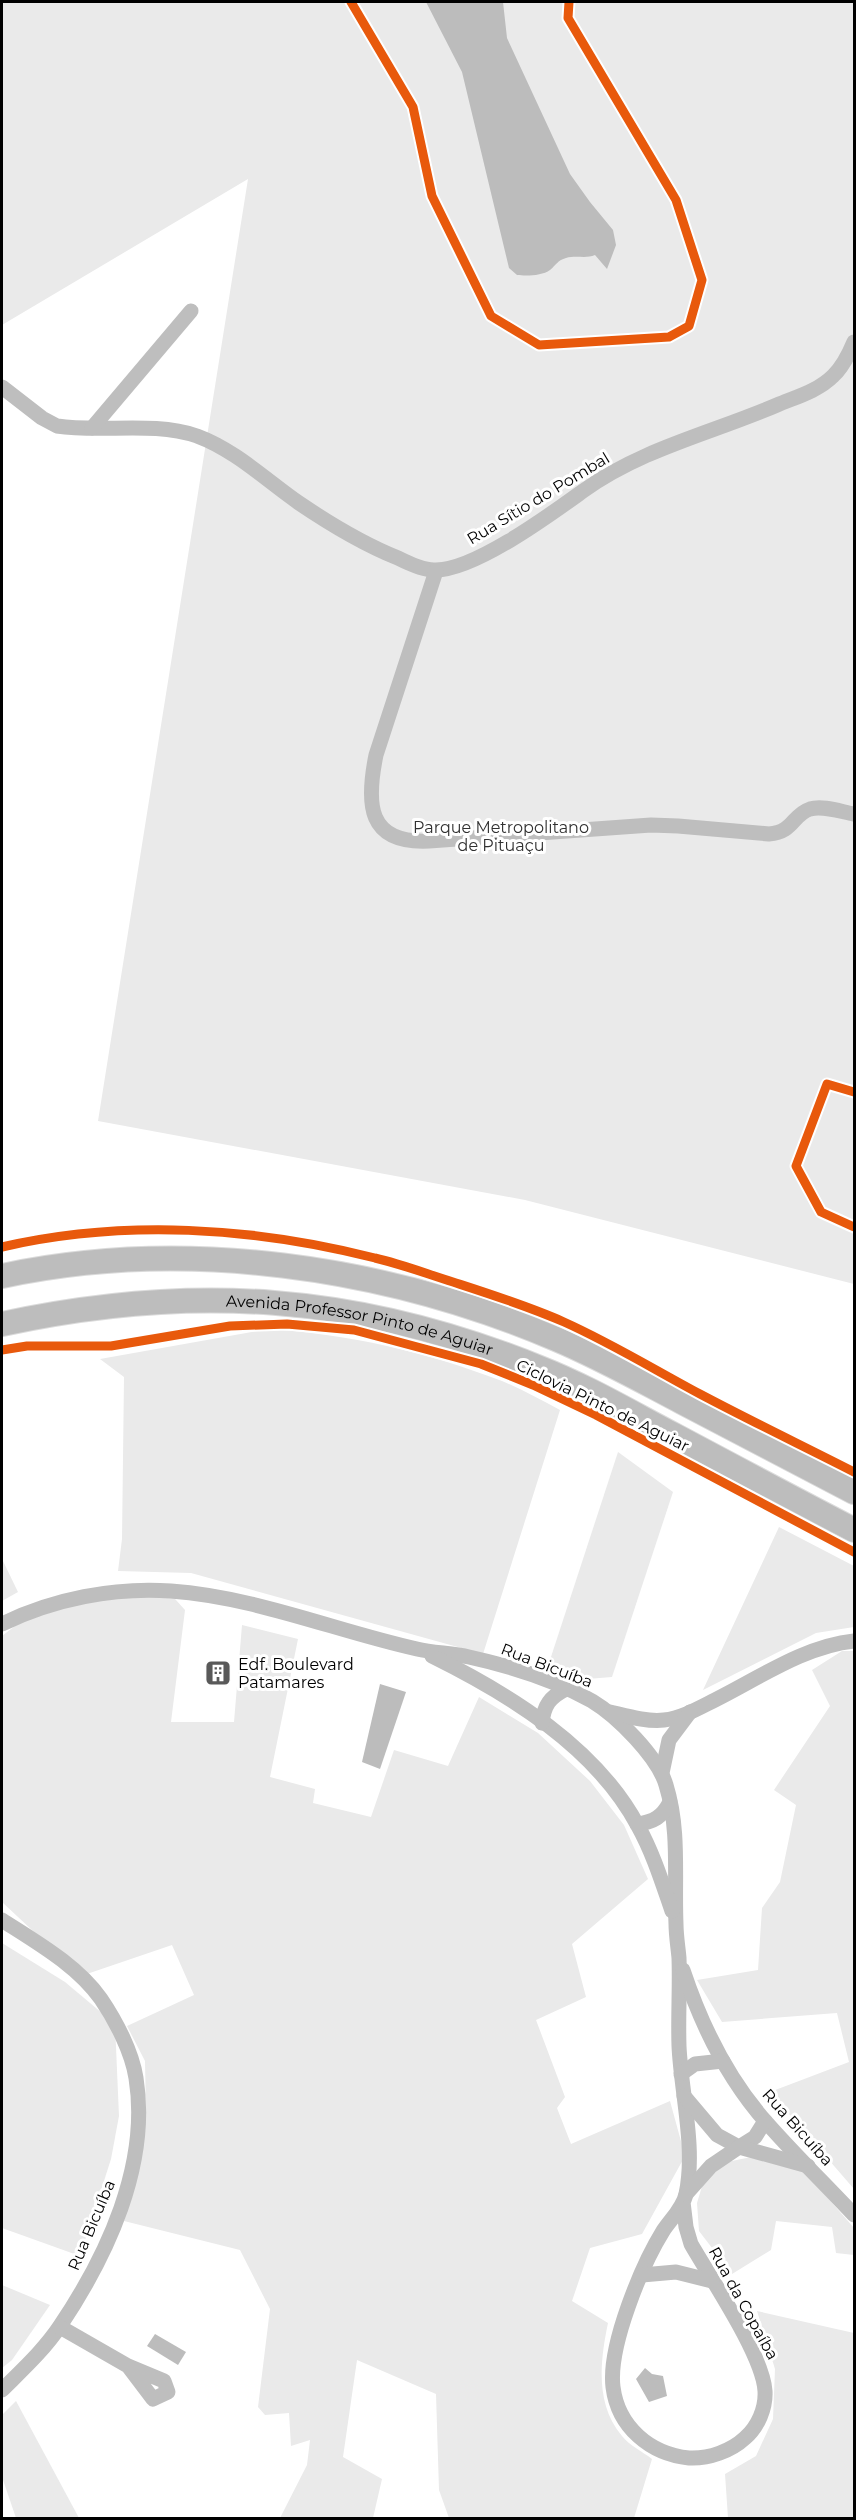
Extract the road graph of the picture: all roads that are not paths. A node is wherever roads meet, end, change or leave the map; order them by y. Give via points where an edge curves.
1 (191, 311) dead end
2 (855, 342) edge
3 (2, 387) edge
4 (92, 428) junction
5 (436, 571) junction
6 (855, 814) edge
7 (2, 1276) edge
8 (2, 1324) edge
9 (855, 1492) edge
10 (855, 1530) edge
11 (2, 1624) edge
12 (855, 1641) edge
13 (418, 1649) junction
14 (566, 1689) junction
15 (610, 1712) junction
16 (690, 1712) junction
17 (542, 1723) junction
18 (662, 1773) junction
19 (670, 1802) junction
20 (637, 1824) junction
21 (2, 1920) edge
22 (676, 1924) junction
23 (679, 1960) junction
24 (723, 2061) junction
25 (681, 2074) junction
26 (684, 2096) junction
27 (765, 2121) junction
28 (739, 2147) junction
29 (808, 2166) junction
30 (685, 2198) junction
31 (855, 2215) edge
32 (642, 2275) junction
33 (712, 2281) junction
34 (60, 2327) junction
35 (128, 2366) dead end
36 (2, 2390) edge

1 - 4 street
2 - 5 street, Rua Sítio do Pombal via 841,367 818,388 637,460 598,480 510,540 478,557
3 - 4 street via 57,426
4 - 5 street via 165,430 196,436 234,455 338,528 381,551
5 - 6 street via 371,777 375,816 383,830 394,837 420,842 651,825 769,834 781,833 811,809
7 - 9 main road, Avenida Professor Pinto de Aguiar via 91,1262 163,1258 304,1268 368,1279 556,1339
8 - 10 main road, Avenida Professor Pinto de Aguiar via 94,1306 228,1300 298,1304 418,1326 488,1347 569,1381
11 - 13 street, Rua Bicuíba via 62,1601 168,1591 249,1605
12 - 16 street via 799,1657
13 - 14 street, Rua Bicuíba via 469,1657
13 - 17 street, Rua Bicuíba via 500,1693
14 - 15 street, Rua Bicuíba
14 - 17 street via 547,1702
15 - 16 street via 665,1720
15 - 18 street, Rua Bicuíba
16 - 18 street via 669,1740
17 - 20 street, Rua Bicuíba via 611,1785
18 - 19 street, Rua Bicuíba
19 - 20 street via 658,1818
19 - 22 street, Rua Bicuíba
20 - 22 street, Rua Bicuíba via 654,1857
21 - 34 street, Rua Bicuíba via 81,1976 101,1999 128,2051 136,2077 136,2141 130,2176 105,2246
22 - 23 street, Rua Bicuíba
23 - 24 street, Rua Bicuíba via 695,2006
23 - 25 street, Rua Bicuíba
24 - 25 street via 695,2064
24 - 27 street, Rua Bicuíba
25 - 26 street, Rua Bicuíba
26 - 28 street via 717,2135
26 - 30 street, Rua Bicuíba via 688,2147
27 - 28 street via 755,2137
27 - 29 street, Rua Bicuíba
28 - 29 street
28 - 30 street via 711,2166
29 - 31 street, Rua Bicuíba
30 - 32 street, Rua da Copaíba via 662,2232
30 - 33 street, Rua da Copaíba via 691,2244
32 - 33 street via 676,2272
32 - 33 street, Rua da Copaíba via 615,2359 613,2385 619,2410 632,2432 650,2445 688,2458 709,2457 740,2443 762,2414 766,2395 763,2374 753,2352
34 - 35 street
34 - 36 street, Rua Bicuíba

